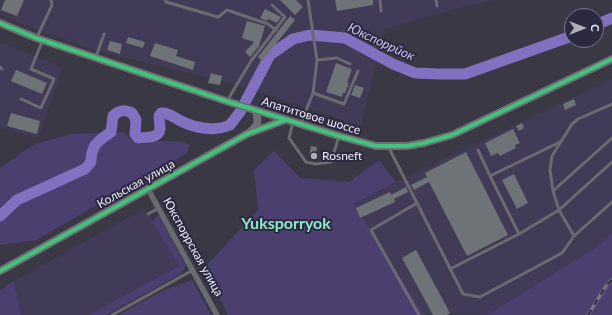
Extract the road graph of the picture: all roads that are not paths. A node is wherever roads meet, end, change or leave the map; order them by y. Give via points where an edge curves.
1 (51, 0) edge
2 (165, 0) edge
3 (308, 0) edge
4 (380, 0) edge
5 (436, 0) edge
6 (272, 5) dead end
7 (437, 6) dead end
8 (381, 11) dead end
9 (0, 23) edge
10 (276, 30) junction
11 (104, 34) dead end
12 (39, 39) junction
13 (96, 58) junction
14 (612, 58) edge
15 (317, 59) junction
16 (350, 64) dead end
17 (358, 71) dead end
18 (313, 93) junction
19 (22, 99) dead end
20 (226, 101) junction
21 (612, 104) edge
22 (254, 109) junction
23 (293, 122) junction
24 (247, 134) junction
25 (339, 136) junction
26 (612, 138) edge
27 (560, 142) junction
28 (389, 146) junction
29 (478, 150) dead end
30 (612, 162) edge
31 (490, 176) junction
32 (148, 189) junction
33 (553, 191) junction
34 (612, 202) edge
35 (417, 203) junction
36 (159, 208) junction
37 (559, 210) junction
38 (148, 214) dead end
39 (519, 234) junction
40 (574, 236) junction
41 (450, 269) junction
42 (193, 270) junction
43 (1, 271) edge
44 (112, 315) edge
45 (217, 315) edge
46 (419, 315) edge

1 - 12 lane via 52,5
2 - 10 lane via 218,17 227,10 268,24
3 - 15 lane
4 - 8 lane
5 - 7 lane
6 - 10 lane via 285,17
9 - 12 street, Апатитовое шоссе
10 - 20 lane via 251,61
11 - 13 lane
12 - 13 street, Апатитовое шоссе
12 - 19 lane via 31,69 54,79 41,108
13 - 20 street, Апатитовое шоссе
14 - 28 street, Апатитовое шоссе via 452,135 408,146
15 - 16 lane via 337,58
15 - 18 lane
17 - 18 lane via 344,104
18 - 23 lane
20 - 22 street, Апатитовое шоссе
21 - 27 lane via 578,119
22 - 23 street, Апатитовое шоссе
22 - 24 street via 257,124
23 - 24 street, Кольская улица
23 - 25 street, Апатитовое шоссе
23 - 25 lane via 289,138 306,162 331,162
24 - 32 street, Кольская улица
25 - 28 street, Апатитовое шоссе via 376,146
26 - 33 lane
27 - 31 lane
27 - 33 lane via 552,156 550,170
28 - 35 lane
29 - 31 lane
30 - 37 lane
31 - 39 lane
32 - 36 street, Юкспоррская улица
32 - 43 street, Кольская улица
33 - 37 lane
34 - 40 lane
35 - 41 lane
35 - 46 lane via 371,230
36 - 38 lane
36 - 42 street, Юкспоррская улица
37 - 39 lane
37 - 40 lane
39 - 41 lane
40 - 41 lane via 562,253 480,297 463,294
42 - 44 lane
42 - 45 street, Юкспоррская улица

